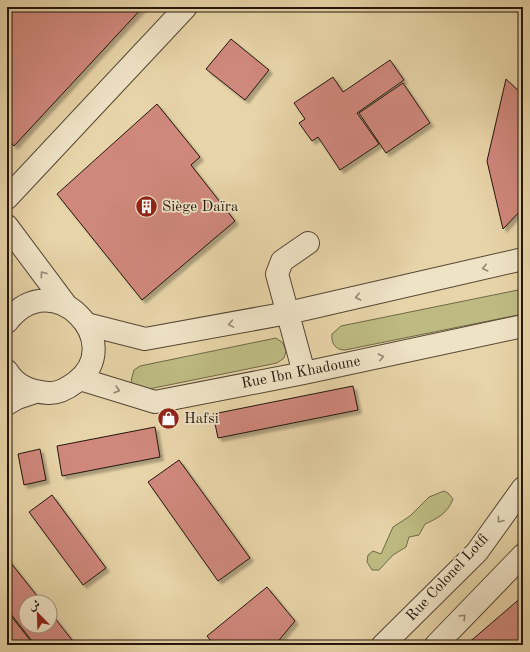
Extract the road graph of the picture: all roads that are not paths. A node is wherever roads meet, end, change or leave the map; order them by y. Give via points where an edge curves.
1 (186, 7) edge
2 (7, 198) edge
3 (7, 226) edge
4 (308, 243) dead end
5 (523, 259) edge
6 (66, 305) junction
7 (288, 313) junction
8 (7, 321) edge
9 (86, 324) junction
10 (523, 326) edge
11 (7, 371) edge
12 (304, 373) junction
13 (80, 379) junction
14 (35, 392) junction
15 (7, 404) edge
16 (523, 488) edge
17 (523, 555) edge
18 (383, 645) edge
19 (436, 645) edge

1 - 2 street
6 -> 3 street
4 - 7 street via 282,261 276,274
5 -> 7 street
6 - 8 street via 53,301 28,305
6 - 9 street via 78,313
7 -> 9 street via 145,339
7 - 12 street
9 - 13 street via 93,346 87,369
12 -> 10 street, Rue Ibn Khadoune
11 - 14 street via 21,386
13 -> 12 street, Rue Ibn Khadoune via 155,402
13 - 14 street via 67,388 51,393
14 - 15 street
16 -> 18 street, Rue Colonel Lotfi via 477,552
19 -> 17 street

